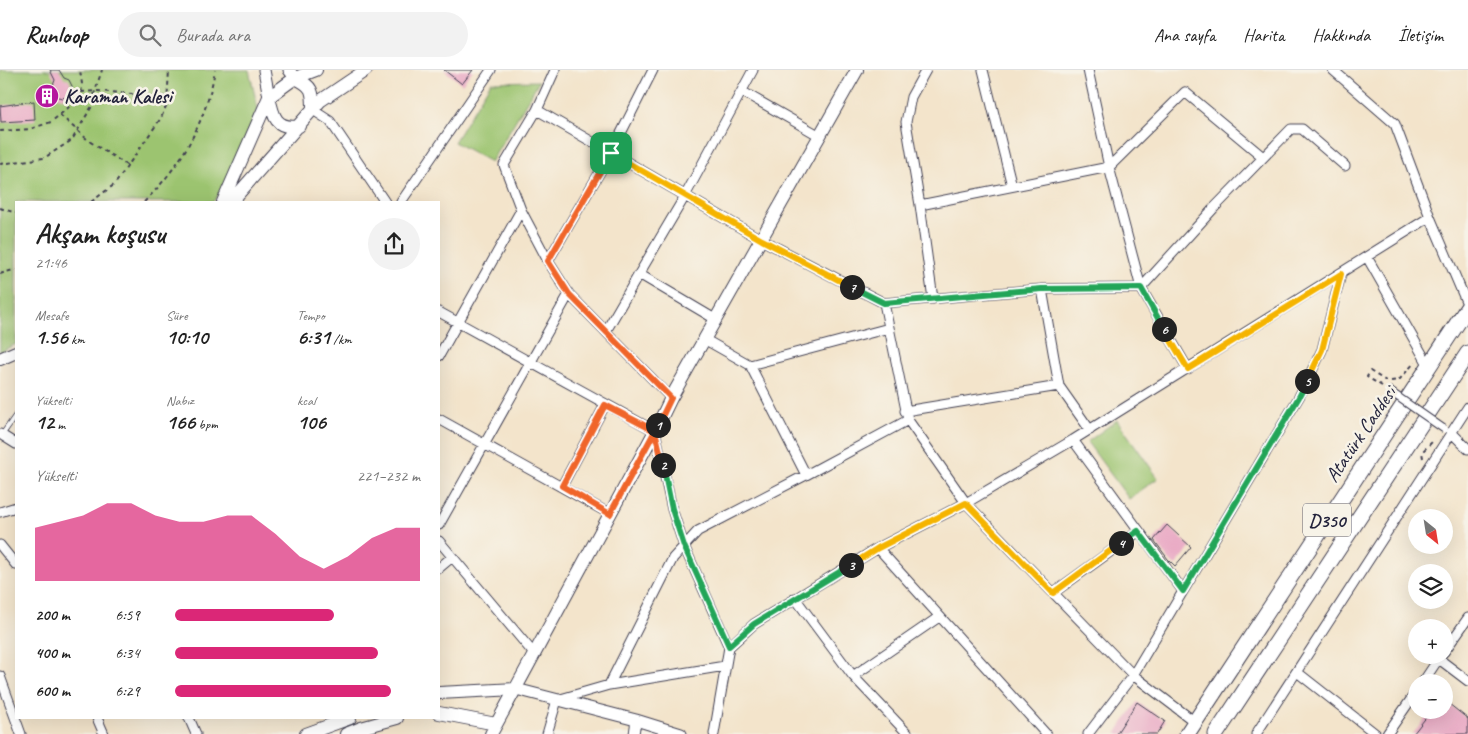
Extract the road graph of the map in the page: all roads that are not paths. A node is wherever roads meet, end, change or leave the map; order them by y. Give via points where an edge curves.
1 (264, 70) edge
2 (316, 70) edge
3 (366, 70) edge
4 (491, 70) edge
5 (555, 70) edge
6 (653, 70) edge
7 (754, 70) edge
8 (857, 70) edge
9 (926, 70) edge
10 (983, 70) edge
11 (1088, 70) edge
12 (1333, 70) edge
13 (292, 74) edge
14 (743, 92) junction
15 (269, 97) junction
16 (313, 110) junction
17 (537, 110) junction
18 (299, 126) junction
19 (820, 136) junction
20 (611, 153) junction
21 (1263, 157) junction
22 (1345, 166) dead end
23 (1109, 167) junction
24 (1012, 186) junction
25 (684, 196) junction
26 (223, 201) edge
27 (232, 201) edge
28 (384, 201) edge
29 (402, 201) edge
30 (920, 205) junction
31 (521, 210) junction
32 (1430, 217) junction
33 (762, 240) junction
34 (1367, 257) junction
35 (548, 261) junction
36 (638, 274) junction
37 (1341, 274) junction
38 (1141, 288) junction
39 (1042, 289) junction
40 (569, 294) junction
41 (933, 299) junction
42 (884, 303) junction
43 (1468, 307) edge
44 (440, 313) edge
45 (715, 320) junction
46 (457, 324) junction
47 (890, 328) junction
48 (606, 331) junction
49 (704, 339) junction
50 (15, 352) edge
51 (1468, 353) edge
52 (440, 354) edge
53 (0, 359) edge
54 (1426, 360) junction
55 (531, 363) junction
56 (750, 365) junction
57 (1188, 369) junction
58 (1059, 386) junction
59 (1388, 390) road end
60 (671, 398) junction
61 (605, 405) junction
62 (1468, 407) edge
63 (906, 415) junction
64 (15, 416) edge
65 (440, 420) edge
66 (1090, 430) junction
67 (655, 431) junction
68 (1447, 431) junction
69 (1, 435) edge
70 (1074, 440) junction
71 (15, 443) edge
72 (485, 444) junction
73 (1468, 449) edge
74 (806, 475) junction
75 (562, 486) junction
76 (966, 503) junction
77 (15, 507) edge
78 (0, 512) edge
79 (610, 514) junction
80 (440, 523) edge
81 (1138, 531) junction
82 (440, 542) edge
83 (0, 545) edge
84 (684, 546) junction
85 (878, 548) junction
86 (452, 557) junction
87 (15, 564) edge
88 (440, 567) edge
89 (1183, 591) junction
90 (1053, 593) junction
91 (795, 598) junction
92 (939, 617) junction
93 (1468, 618) edge
94 (1453, 639) edge
95 (729, 646) junction
96 (535, 655) junction
97 (1450, 664) edge
98 (725, 666) junction
99 (1297, 672) junction
100 (1132, 675) junction
101 (0, 676) edge
102 (853, 676) junction
103 (1468, 681) edge
104 (609, 685) junction
105 (516, 690) junction
106 (440, 693) edge
107 (557, 700) junction
108 (1408, 704) edge
109 (440, 713) edge
110 (98, 719) edge
111 (189, 719) edge
112 (347, 719) edge
113 (393, 719) edge
114 (636, 720) junction
115 (1191, 728) edge
116 (494, 729) edge
117 (20, 734) edge
118 (104, 734) edge
119 (196, 734) edge
120 (306, 734) edge
121 (346, 734) edge
122 (547, 734) edge
123 (634, 734) edge
124 (681, 734) edge
125 (714, 734) edge
126 (908, 734) edge
127 (1046, 734) edge
128 (1088, 734) edge
129 (1216, 734) edge
130 (1256, 734) edge
131 (1376, 734) edge
132 (1387, 734) edge

1 - 15 street
2 - 13 main road
3 - 16 main road via 320,101
4 - 29 street
5 - 17 street
6 - 20 street
7 - 14 street
8 - 19 main road
9 - 30 street via 911,97 906,122
10 - 24 street
11 - 23 street
12 - 32 street via 1395,124
13 - 15 main road
13 - 16 main road via 310,88
14 - 19 street
14 - 25 street
15 - 18 main road via 278,123 289,128
15 - 26 main road
16 - 18 main road
16 - 28 street via 330,120
17 - 20 street
17 - 31 street via 504,165
18 - 27 main road
19 - 33 main road
20 - 25 street
20 - 35 street
21 - 22 street via 1291,129 1302,129
21 - 23 street via 1185,92
21 - 38 street
23 - 24 street
23 - 38 street
24 - 30 street
25 - 33 street
25 - 36 street
30 - 41 street
31 - 35 street
31 - 46 street
32 - 34 street
32 - 43 street
33 - 42 street
33 - 45 main road
34 - 37 street
34 - 54 street
35 - 40 street
36 - 45 street
36 - 48 street
37 - 57 street
37 - 89 street via 1322,350 1299,397
38 - 39 street
38 - 57 street
39 - 41 street
39 - 58 street
40 - 48 street
40 - 55 street
41 - 42 street
42 - 47 street
43 - 54 highway, Atatürk Caddesi / D350
44 - 46 street
45 - 49 main road
46 - 52 street
46 - 55 street
47 - 56 street
47 - 63 street
48 - 60 street
49 - 56 street
49 - 60 main road
50 - 53 main road
51 - 129 highway, D350
54 - 115 highway, Atatürk Caddesi / D350
55 - 61 street
55 - 72 street
56 - 74 street
57 - 66 street
58 - 63 street
58 - 66 street
59 - 68 street, bridge
60 - 67 main road
61 - 67 street
61 - 75 street
62 - 68 street
63 - 74 street
63 - 76 street
64 - 69 lane
65 - 72 street
66 - 70 street
67 - 79 main road
67 - 84 street via 672,509
68 - 73 street
68 - 99 street
69 - 71 street
70 - 76 street
70 - 81 street
72 - 75 street
72 - 80 street
74 - 84 street via 698,531
75 - 79 street
76 - 85 street
76 - 90 street
77 - 78 street
79 - 96 main road
81 - 89 street
81 - 90 street
82 - 86 street
83 - 87 street
84 - 95 street
84 - 104 street via 673,558
85 - 91 street
85 - 92 street
86 - 88 street
86 - 96 street
89 - 100 street
90 - 100 street
91 - 95 street via 754,624
91 - 102 street
92 - 102 street
92 - 127 street
93 - 94 street
95 - 98 street
96 - 105 main road
97 - 103 street
98 - 104 street
98 - 125 street
99 - 130 street
99 - 131 street
100 - 115 street
100 - 128 street
101 - 117 street
102 - 126 street
104 - 107 street
105 - 106 main road
105 - 107 street
105 - 116 main road
107 - 114 street
107 - 122 street
108 - 132 street
109 - 116 main road
110 - 118 street
111 - 119 street
112 - 120 main road
113 - 121 main road
114 - 123 street
114 - 124 street

